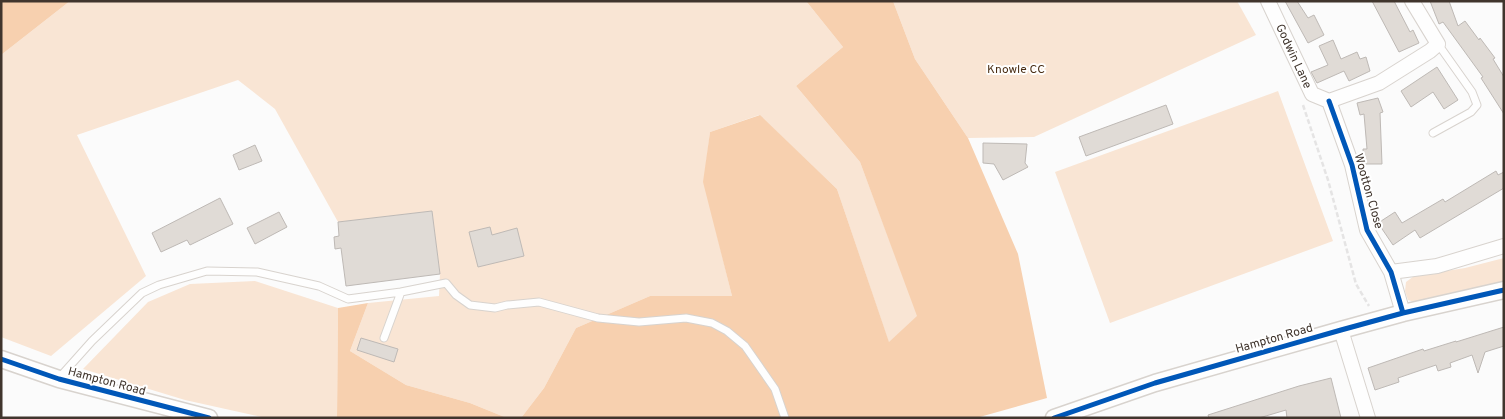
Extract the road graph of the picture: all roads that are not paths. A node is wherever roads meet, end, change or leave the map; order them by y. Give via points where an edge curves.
1 (1268, 1) edge
2 (1412, 1) edge
3 (1438, 44) junction
4 (1329, 101) junction
5 (1433, 133) dead end
6 (1504, 246) edge
7 (1391, 272) junction
8 (1504, 290) edge
9 (401, 292) junction
10 (1403, 313) junction
11 (1341, 330) junction
12 (384, 338) dead end
13 (1, 359) edge
14 (59, 379) junction
15 (209, 418) edge
16 (785, 418) edge
17 (1054, 418) edge
18 (1368, 418) edge

1 - 4 street, Godwin Lane via 1312,94
2 - 3 street
3 - 4 street via 1379,84
3 - 5 lane via 1472,92 1477,105 1471,112
4 - 7 street, Wootton Close via 1352,165 1367,230
6 - 7 street via 1437,266
7 - 10 street, Wootton Close
8 - 10 street, Hampton Road
9 - 12 lane
9 - 14 lane via 348,298 318,286 257,272 207,271 142,293 92,341
9 - 16 lane via 446,284 470,305 495,308 538,302 598,318 639,322 686,318 712,323 728,331 745,346 775,389
10 - 11 street, Hampton Road
11 - 17 street, Hampton Road via 1155,383
11 - 18 street
13 - 14 street, Hampton Road
14 - 15 street, Hampton Road

